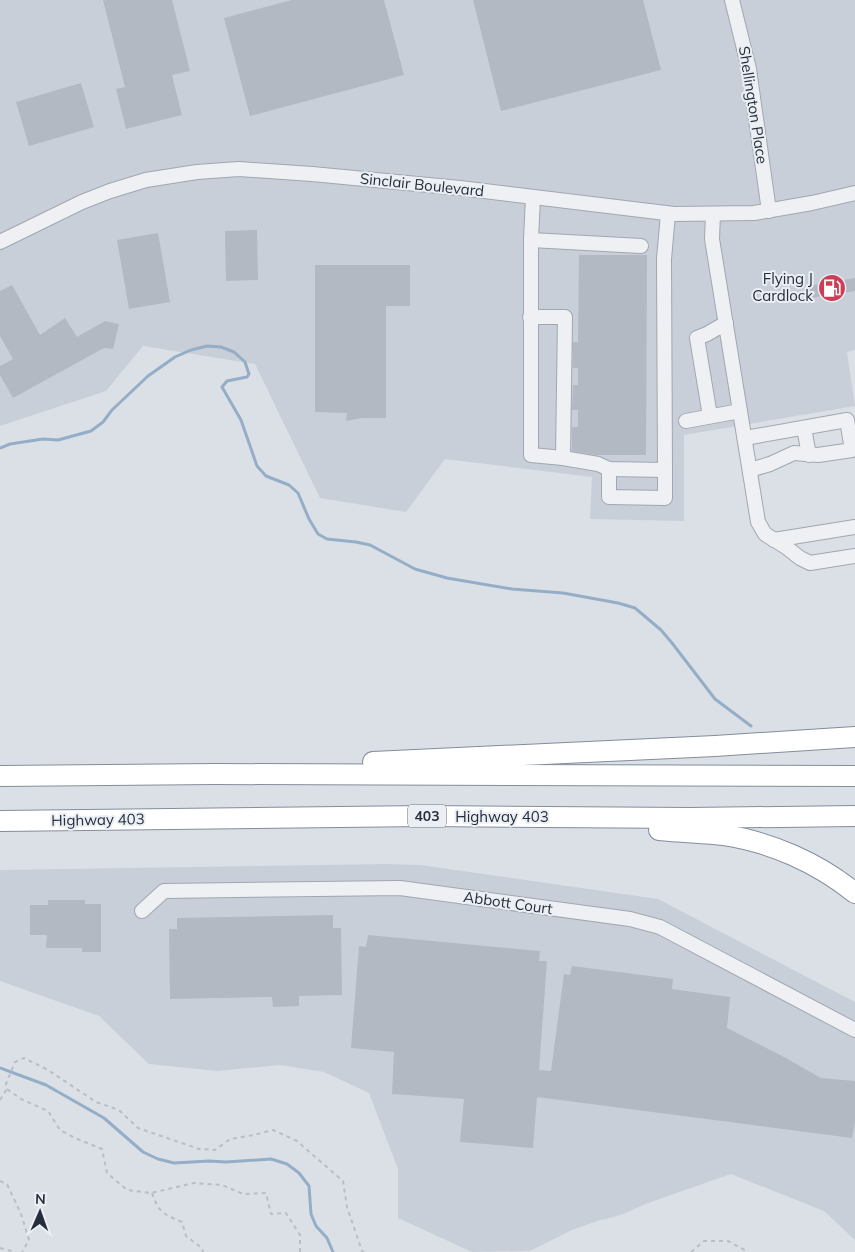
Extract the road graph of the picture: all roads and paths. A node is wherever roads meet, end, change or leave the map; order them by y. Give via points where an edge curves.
1 (732, 0) edge
2 (855, 193) edge
3 (533, 197) junction
4 (769, 211) junction
5 (668, 214) junction
6 (714, 214) junction
7 (531, 240) junction
8 (0, 242) edge
9 (641, 246) dead end
10 (530, 317) junction
11 (726, 323) junction
12 (740, 411) junction
13 (710, 416) junction
14 (686, 421) dead end
15 (804, 428) junction
16 (745, 438) junction
17 (808, 455) junction
18 (564, 458) junction
19 (609, 469) junction
20 (665, 470) junction
21 (750, 470) junction
22 (855, 527) edge
23 (774, 540) junction
24 (855, 556) edge
25 (855, 737) edge
26 (214, 774) junction
27 (0, 776) edge
28 (855, 776) edge
29 (425, 816) junction
30 (855, 816) edge
31 (0, 821) edge
32 (855, 893) edge
33 (142, 910) dead end
34 (855, 1030) edge
35 (7, 1089) junction
36 (0, 1100) edge
37 (0, 1181) edge
38 (152, 1193) junction
39 (0, 1248) edge
40 (16, 1252) edge
41 (22, 1252) edge
42 (203, 1252) edge
43 (300, 1252) edge
44 (364, 1252) edge
45 (690, 1252) edge
46 (748, 1252) edge

1 - 4 street, Shellington Place via 748,69
2 - 4 street, Sinclair Boulevard
3 - 5 street, Sinclair Boulevard
3 - 7 street
3 - 8 street, Sinclair Boulevard via 312,174 239,169 197,172 146,180 110,191
4 - 6 street, Sinclair Boulevard
5 - 6 street, Sinclair Boulevard
5 - 20 street via 664,259
6 - 11 street via 712,239
7 - 9 street
7 - 10 street
10 - 18 street via 531,456
10 - 18 street via 565,317
11 - 12 street
11 - 13 street via 697,338
12 - 13 street
12 - 16 street
13 - 14 street
15 - 16 street
15 - 17 street
15 - 17 street via 847,420 852,450
16 - 21 street
17 - 21 street via 794,453
18 - 19 street
19 - 20 street
19 - 20 street via 609,497 665,498
21 - 23 street via 758,522 765,534
22 - 23 street
23 - 24 street via 810,562
25 - 26 highway via 253,768
26 - 27 highway
26 - 28 highway
29 - 30 highway, Highway 403 / 403
29 - 31 highway, Highway 403 / 403
29 - 32 highway via 450,823 612,826 725,836 758,842 792,855 814,865
33 - 34 street, Abbott Court via 164,891 400,888 630,920 660,926
35 - 36 path
35 - 38 path via 21,1099 48,1110 60,1130 102,1148 107,1173 127,1190
35 - 44 path via 13,1066 24,1058 96,1102 119,1110 138,1128 199,1149 215,1150 230,1139 272,1130 297,1141 343,1181 347,1208
37 - 41 path via 7,1184 22,1214 29,1240
38 - 42 path via 157,1207 167,1216 182,1222 186,1236
38 - 43 path via 194,1183 222,1184 243,1194 266,1193 271,1214 286,1213 300,1235
39 - 40 path
45 - 46 path via 704,1241 728,1241

